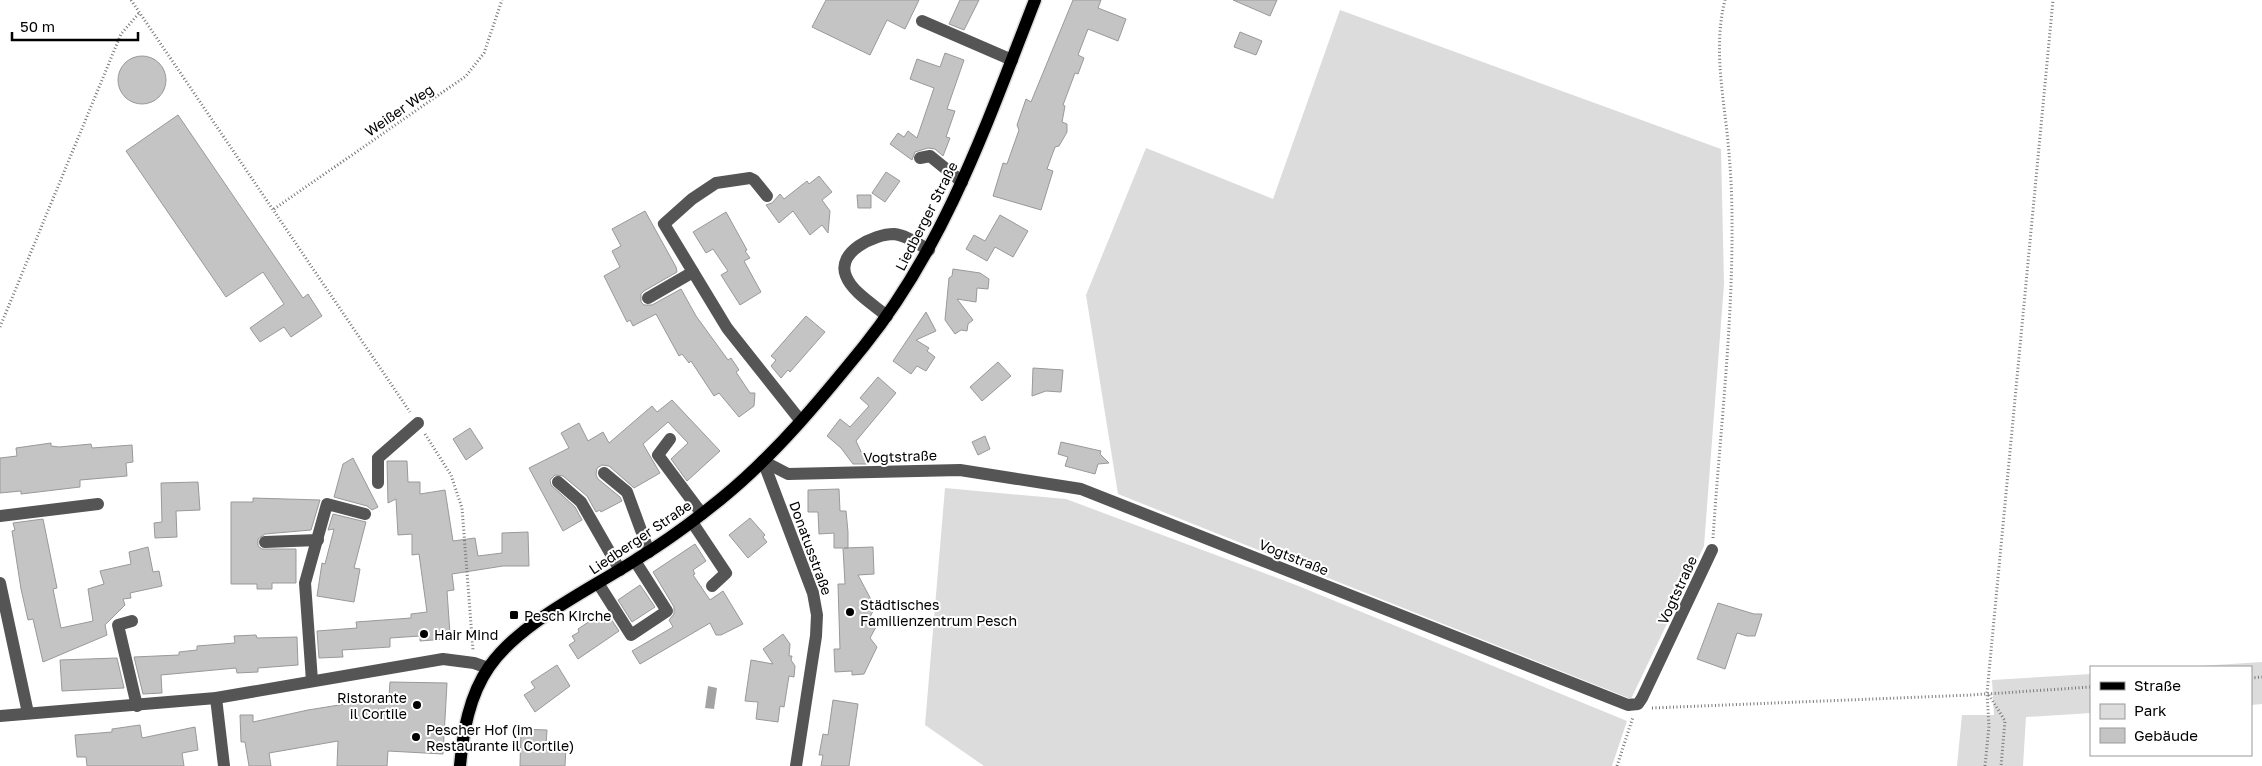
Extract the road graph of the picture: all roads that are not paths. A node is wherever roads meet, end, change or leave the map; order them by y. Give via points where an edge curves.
1 (1035, 0) edge
2 (922, 21) dead end
3 (1012, 60) junction
4 (920, 158) dead end
5 (962, 182) junction
6 (766, 196) dead end
7 (929, 250) junction
8 (693, 272) junction
9 (648, 298) dead end
10 (887, 316) junction
11 (800, 420) junction
12 (418, 423) road end
13 (670, 439) dead end
14 (763, 461) junction
15 (604, 472) dead end
16 (558, 482) dead end
17 (378, 483) dead end
18 (98, 504) dead end
19 (365, 514) dead end
20 (0, 516) edge
21 (697, 518) junction
22 (318, 540) junction
23 (265, 542) dead end
24 (1712, 550) road end
25 (649, 552) junction
26 (635, 561) junction
27 (620, 570) junction
28 (598, 583) junction
29 (712, 586) dead end
30 (1, 589) edge
31 (132, 621) dead end
32 (488, 668) junction
33 (312, 681) junction
34 (216, 698) junction
35 (137, 706) junction
36 (28, 714) junction
37 (0, 716) edge
38 (224, 766) edge
39 (460, 766) edge
40 (796, 766) edge

1 - 3 main road, Liedberger Straße
2 - 3 street
3 - 5 main road, Liedberger Straße
4 - 5 street via 930,156
5 - 7 main road, Liedberger Straße
6 - 8 street via 750,178 716,183 664,224
7 - 10 main road, Liedberger Straße
7 - 10 street via 895,234 862,243 848,256 844,267 847,278
8 - 9 street
8 - 11 street via 735,339
10 - 11 main road, Liedberger Straße
11 - 14 main road, Liedberger Straße
12 - 17 street via 378,458
13 - 21 street via 658,455
14 - 21 main road, Liedberger Straße
14 - 24 street, Vogtstraße via 788,474 960,470 1081,490 1628,705 1638,704 1645,693
14 - 40 street, Donatusstraße via 812,593 817,615
15 - 25 street via 627,492
16 - 27 street via 581,502
18 - 20 street
19 - 22 street via 327,504
21 - 25 main road, Liedberger Straße
21 - 29 street via 726,573
22 - 23 street
22 - 33 street via 305,583
25 - 26 main road, Liedberger Straße
26 - 27 main road, Liedberger Straße
26 - 28 street via 667,611 631,635
27 - 28 main road, Liedberger Straße
28 - 32 main road, Liedberger Straße via 527,630
30 - 36 street
31 - 35 street via 118,625
32 - 33 street via 453,659 433,660
32 - 39 main road, Liedberger Straße via 468,714
33 - 34 street
34 - 35 street
34 - 38 street
35 - 36 street
36 - 37 street

